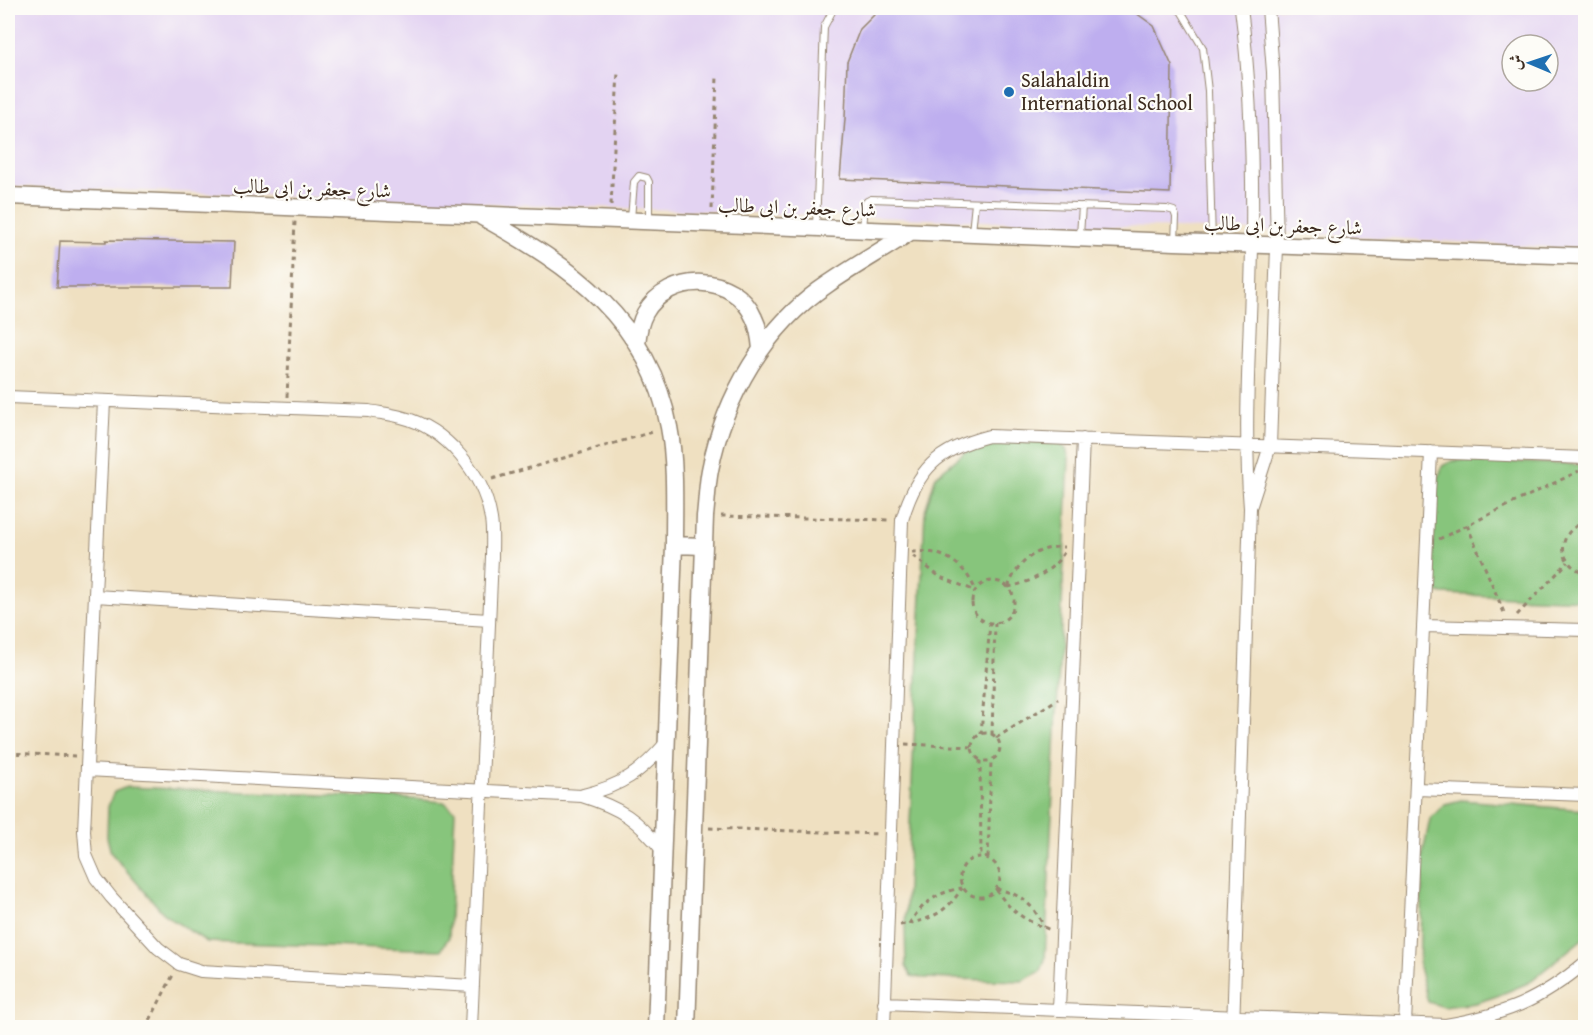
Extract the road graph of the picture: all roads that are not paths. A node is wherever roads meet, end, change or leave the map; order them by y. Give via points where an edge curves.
1 (834, 8) edge
2 (1175, 8) edge
3 (1241, 8) edge
4 (1268, 8) edge
5 (8, 196) edge
6 (975, 202) junction
7 (1082, 206) junction
8 (479, 215) junction
9 (631, 221) junction
10 (649, 222) junction
11 (816, 228) junction
12 (863, 230) junction
13 (910, 232) junction
14 (972, 234) junction
15 (1080, 238) junction
16 (1175, 242) junction
17 (1212, 244) junction
18 (1252, 245) junction
19 (1277, 246) junction
20 (1586, 256) edge
21 (637, 344) junction
22 (761, 349) junction
23 (8, 397) edge
24 (104, 400) junction
25 (1083, 439) junction
26 (1246, 445) junction
27 (1270, 446) junction
28 (1431, 452) junction
29 (1584, 461) edge
30 (1250, 508) junction
31 (674, 545) junction
32 (705, 546) junction
33 (95, 596) junction
34 (489, 620) junction
35 (1423, 626) junction
36 (1586, 630) edge
37 (667, 742) junction
38 (87, 770) junction
39 (1416, 789) junction
40 (482, 791) junction
41 (1586, 795) edge
42 (582, 796) junction
43 (663, 850) junction
44 (1586, 962) edge
45 (473, 986) junction
46 (884, 1003) junction
47 (1059, 1010) junction
48 (1233, 1022) edge
49 (1405, 1024) junction
50 (471, 1028) edge
51 (656, 1028) edge
52 (687, 1028) edge
53 (884, 1028) edge

1 - 11 lane via 824,27
2 - 17 lane via 1181,11 1203,48 1208,91
3 - 18 street via 1251,112
4 - 19 street
5 - 8 street, شارع جعفر بن ابى طالب
6 - 7 lane
6 - 12 lane via 871,199 865,204
6 - 14 lane
7 - 15 lane
7 - 16 lane via 1173,211
8 - 9 street, شارع جعفر بن ابى طالب
8 - 21 street via 569,270 607,304
9 - 10 street, شارع جعفر بن ابى طالب
9 - 10 lane via 634,182 644,176 649,182
10 - 11 street, شارع جعفر بن ابى طالب
11 - 12 street, شارع جعفر بن ابى طالب
12 - 13 street, شارع جعفر بن ابى طالب
13 - 14 street, شارع جعفر بن ابى طالب
13 - 22 street via 827,285 791,314
14 - 15 street, شارع جعفر بن ابى طالب
15 - 16 street, شارع جعفر بن ابى طالب
16 - 17 street, شارع جعفر بن ابى طالب
17 - 18 street, شارع جعفر بن ابى طالب
18 - 19 street, شارع جعفر بن ابى طالب
18 - 26 street
19 - 20 street, شارع جعفر بن ابى طالب
19 - 27 street
21 - 22 street via 639,327 656,299 677,286 701,282 732,292 745,303 754,316
21 - 31 street via 657,384 669,427
22 - 32 street via 720,428 709,471
23 - 24 street
24 - 33 street
24 - 34 street via 369,411 403,417 434,432 460,454 479,482 491,519
25 - 26 street
25 - 46 street via 989,436 964,442 941,455 909,495 902,520
25 - 47 street
26 - 27 street
26 - 30 street
27 - 28 street
27 - 30 street
28 - 29 street
28 - 35 street
30 - 48 street
31 - 32 street
31 - 37 street
32 - 52 street
33 - 34 street
33 - 38 street
34 - 40 street
35 - 36 street
35 - 39 street
37 - 42 street via 628,779
37 - 43 street
38 - 40 street
38 - 45 street via 84,831 86,855 96,878 158,948 179,964 201,971
39 - 41 street
39 - 49 street
40 - 42 street
40 - 45 street
42 - 43 street via 626,814
43 - 51 street
44 - 49 street via 1525,1004 1486,1018 1446,1024
45 - 50 street
46 - 47 street
46 - 53 street
47 - 48 street
48 - 49 street

